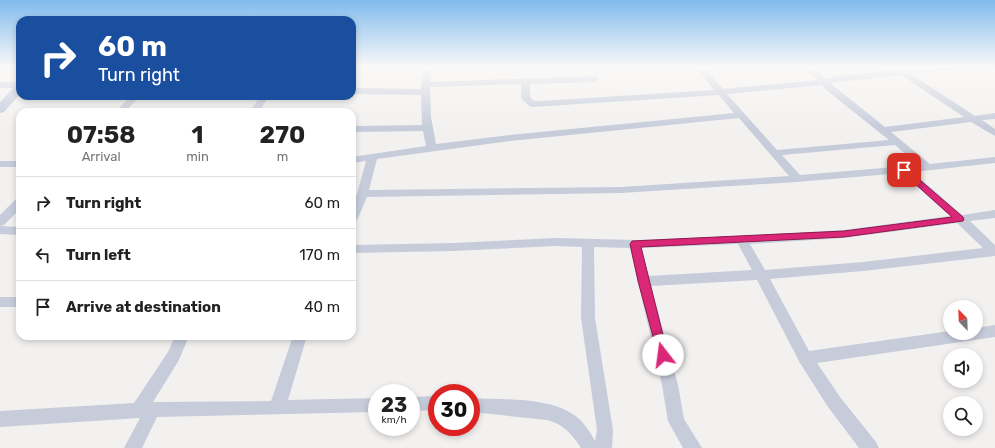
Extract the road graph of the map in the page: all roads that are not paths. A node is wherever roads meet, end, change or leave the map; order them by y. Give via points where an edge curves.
1 (439, 88) edge
2 (526, 88) edge
3 (717, 88) edge
4 (764, 88) edge
5 (829, 88) edge
6 (926, 88) edge
7 (425, 89) junction
8 (16, 91) edge
9 (356, 91) edge
10 (721, 92) junction
11 (132, 100) edge
12 (1, 108) edge
13 (124, 108) edge
14 (740, 114) junction
15 (995, 116) edge
16 (973, 119) junction
17 (426, 128) junction
18 (356, 129) edge
19 (883, 130) junction
20 (995, 133) edge
21 (898, 142) junction
22 (432, 148) junction
23 (774, 153) junction
24 (372, 157) junction
25 (356, 159) edge
26 (995, 160) edge
27 (0, 164) edge
28 (16, 164) edge
29 (928, 168) junction
30 (904, 170) junction
31 (797, 179) junction
32 (363, 194) junction
33 (16, 206) edge
34 (356, 209) edge
35 (995, 214) edge
36 (960, 219) junction
37 (0, 222) edge
38 (0, 230) edge
39 (16, 231) edge
40 (742, 240) junction
41 (588, 242) junction
42 (635, 244) junction
43 (356, 249) edge
44 (995, 252) edge
45 (762, 276) junction
46 (643, 281) junction
47 (0, 302) edge
48 (16, 302) edge
49 (995, 331) edge
50 (180, 340) edge
51 (299, 340) edge
52 (805, 358) junction
53 (368, 405) edge
54 (480, 406) edge
55 (278, 408) junction
56 (146, 410) junction
57 (0, 419) edge
58 (133, 448) edge
59 (590, 448) edge
60 (603, 448) edge
61 (693, 448) edge
62 (870, 448) edge

1 - 7 street
2 - 10 street via 525,98 532,104
3 - 10 street
4 - 10 street
5 - 19 street
6 - 16 street
7 - 9 street
7 - 17 street
8 - 12 main road
10 - 14 street
11 - 13 street
14 - 22 street
14 - 23 street
15 - 16 street
16 - 19 street
16 - 20 street
17 - 18 street
17 - 22 street
19 - 21 street
21 - 23 street
21 - 29 street
22 - 24 street
23 - 31 street
24 - 25 street
24 - 32 street
26 - 29 street
27 - 28 street
29 - 30 street
30 - 31 street
30 - 36 street
31 - 32 street via 621,190
32 - 34 street
33 - 37 street
35 - 36 street
36 - 40 street via 844,234
36 - 44 street
38 - 39 street
40 - 42 street
40 - 45 street
41 - 42 street
41 - 43 street
41 - 60 street via 588,318 604,430
42 - 46 street
44 - 45 street via 920,262
45 - 46 street
45 - 52 street
46 - 61 street via 670,385 676,421
47 - 48 street
49 - 52 street
50 - 56 street
51 - 55 street
52 - 62 street via 834,402
53 - 55 street
54 - 59 street via 548,412 564,417 577,427
55 - 56 street
56 - 57 street
56 - 58 street

